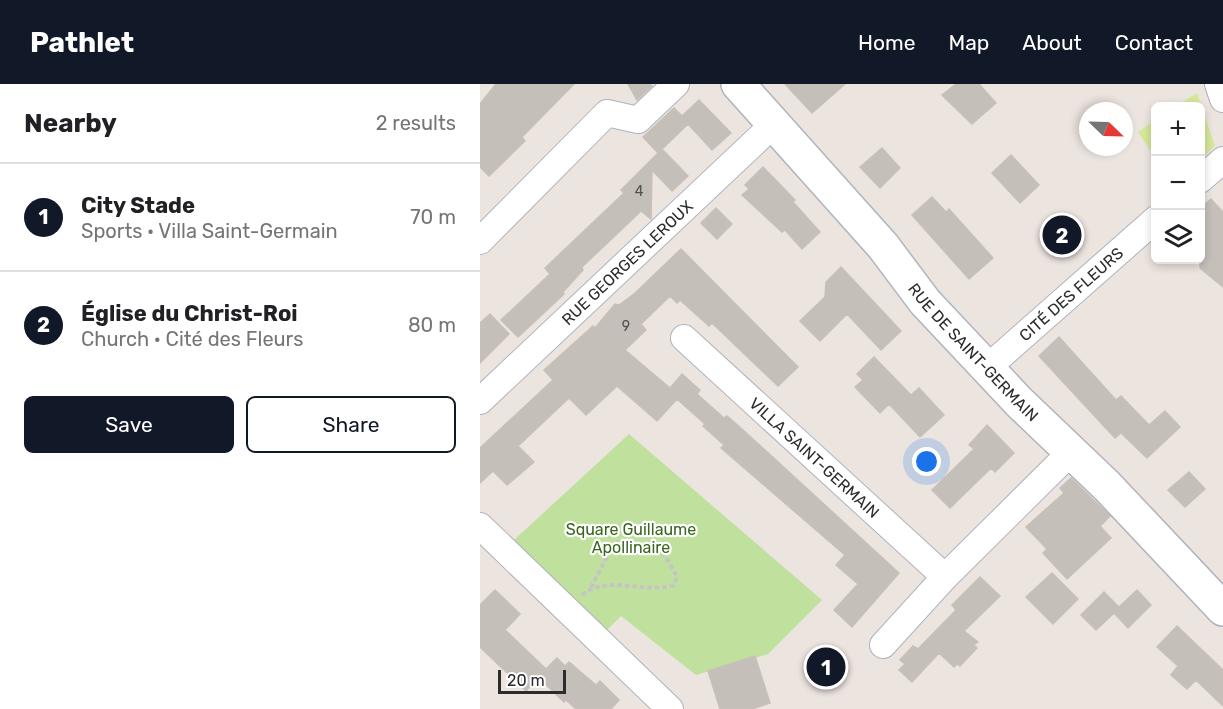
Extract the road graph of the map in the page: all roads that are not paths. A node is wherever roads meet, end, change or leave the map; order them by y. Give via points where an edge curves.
1 (676, 84) edge
2 (738, 84) edge
3 (1218, 84) edge
4 (1223, 99) edge
5 (775, 123) junction
6 (1223, 160) edge
7 (1205, 176) edge
8 (1151, 223) edge
9 (480, 241) edge
10 (684, 338) dead end
11 (987, 368) junction
12 (480, 401) edge
13 (1070, 453) junction
14 (480, 526) edge
15 (945, 577) junction
16 (1223, 609) edge
17 (883, 645) dead end
18 (670, 709) edge

1 - 9 street via 638,120 607,113
2 - 5 main road, RUE DE SAINT-GERMAIN
3 - 4 street
5 - 11 main road, RUE DE SAINT-GERMAIN via 883,246 925,302
5 - 12 street, RUE GEORGES LEROUX
6 - 7 street
8 - 11 street, CITÉ DES FLEURS
10 - 15 street, VILLA SAINT-GERMAIN
11 - 13 main road, RUE DE SAINT-GERMAIN
13 - 15 street
13 - 16 main road, RUE DE SAINT-GERMAIN via 1107,486
14 - 18 street
15 - 17 street

